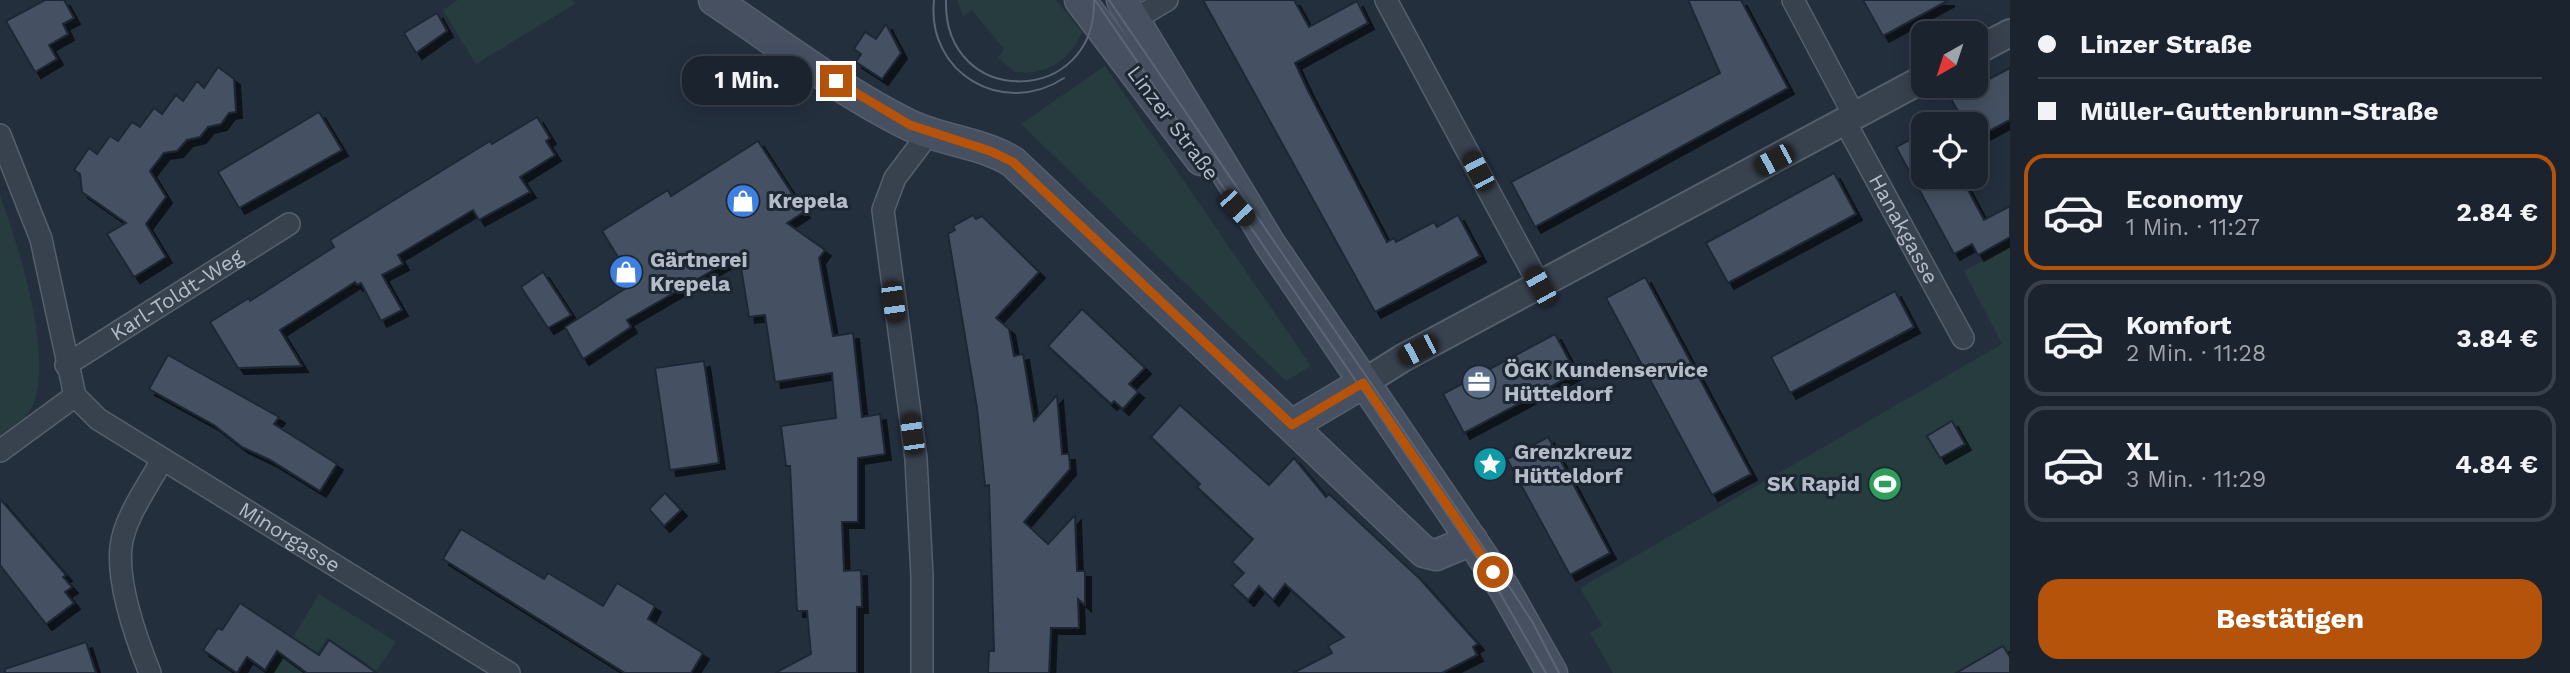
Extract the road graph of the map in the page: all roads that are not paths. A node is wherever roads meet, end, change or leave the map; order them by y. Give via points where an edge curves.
1 (714, 0) edge
2 (1080, 0) edge
3 (1167, 0) edge
4 (1386, 0) edge
5 (1793, 0) edge
6 (1128, 10) edge
7 (2010, 33) edge
8 (1988, 45) edge
9 (1911, 86) edge
10 (1850, 120) junction
11 (929, 133) junction
12 (0, 135) edge
13 (289, 224) dead end
14 (1270, 244) junction
15 (1540, 286) junction
16 (1963, 338) dead end
17 (66, 365) junction
18 (1363, 383) junction
19 (75, 396) junction
20 (1292, 425) junction
21 (0, 451) edge
22 (162, 460) junction
23 (1472, 540) junction
24 (150, 673) edge
25 (509, 673) edge
26 (922, 673) edge
27 (1552, 673) edge

1 - 11 main road via 860,97
2 - 14 main road, Linzer Straße via 1237,208
3 - 6 street, Linzer Straße
4 - 15 street
5 - 10 street, Hanakgasse
6 - 14 main road, Linzer Straße
7 - 8 street
9 - 10 street
10 - 15 street
10 - 16 street, Hanakgasse
11 - 20 main road via 1013,162
11 - 26 street via 895,178 883,210 916,459
12 - 17 street via 41,239
13 - 17 street, Karl-Toldt-Weg
14 - 18 main road, Linzer Straße
15 - 18 street
17 - 19 street
18 - 20 main road
18 - 23 main road, Linzer Straße
19 - 21 street
19 - 22 street, Minorgasse via 98,419
20 - 23 main road via 1428,554 1441,554
22 - 24 street via 121,546 122,581
22 - 25 street, Minorgasse
23 - 27 main road, Linzer Straße

